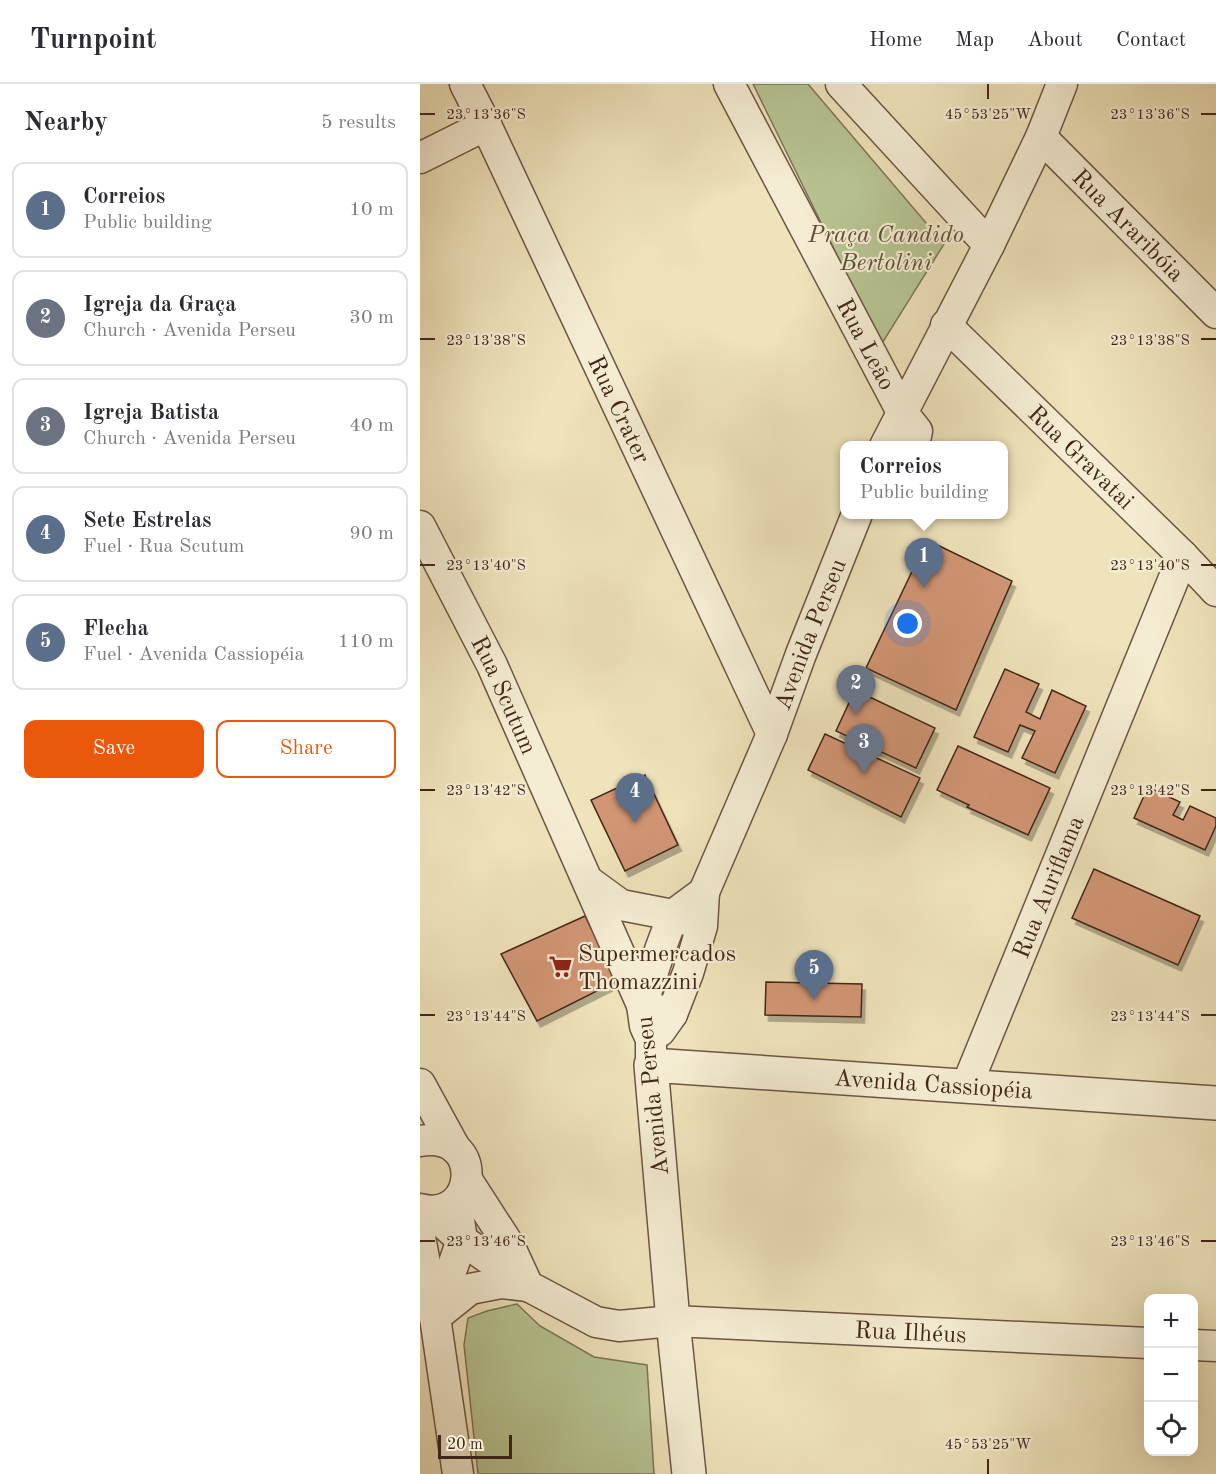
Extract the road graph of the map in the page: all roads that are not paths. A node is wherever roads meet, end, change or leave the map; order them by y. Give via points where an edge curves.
1 (465, 84) edge
2 (729, 84) edge
3 (841, 84) edge
4 (1062, 84) edge
5 (486, 125) junction
6 (1041, 137) junction
7 (420, 158) edge
8 (989, 245) junction
9 (1216, 314) edge
10 (946, 325) junction
11 (902, 412) junction
12 (888, 441) edge
13 (915, 441) edge
14 (855, 519) edge
15 (420, 526) edge
16 (1183, 556) junction
17 (1216, 591) edge
18 (772, 734) junction
19 (588, 881) junction
20 (704, 892) junction
21 (674, 915) junction
22 (702, 926) junction
23 (642, 1005) junction
24 (672, 1014) junction
25 (651, 1052) junction
26 (420, 1084) edge
27 (967, 1085) junction
28 (1216, 1102) edge
29 (420, 1141) edge
30 (455, 1148) junction
31 (438, 1208) edge
32 (462, 1240) junction
33 (528, 1286) junction
34 (435, 1317) junction
35 (674, 1321) junction
36 (1144, 1343) edge
37 (1198, 1345) edge
38 (1216, 1346) edge
39 (458, 1474) edge
40 (689, 1474) edge

1 - 5 street, Rua Crater
2 - 11 street, Rua Leão
3 - 8 street
4 - 6 street
5 - 7 street
5 - 18 street, Rua Crater
6 - 8 street
6 - 9 street, Rua Araribóia
8 - 10 street
10 - 11 street
10 - 16 street, Rua Gravatai
11 - 12 street
11 - 13 street via 917,431
14 - 18 street, Avenida Perseu
15 - 19 street, Rua Scutum via 492,665
16 - 17 street, Rua Gravatai
16 - 27 street, Rua Auriflama
18 - 20 street, Avenida Perseu
19 - 21 street via 621,905
19 - 23 street, Rua Scutum
20 - 21 street, Avenida Perseu
20 - 22 street
21 - 22 street
21 - 23 street, Avenida Perseu
22 - 24 street
23 - 24 street
23 - 25 street, Avenida Perseu
24 - 25 street
25 - 27 street, Avenida Cassiopéia
25 - 35 street, Avenida Perseu
26 - 30 street
27 - 28 street, Avenida Cassiopéia
29 - 30 street via 432,1139
30 - 31 street via 467,1168
31 - 32 street, Rua Ilhéus
31 - 33 street via 509,1245
31 - 34 street
32 - 33 street, Rua Ilhéus
32 - 34 street
33 - 34 street via 501,1283 470,1289
33 - 35 street, Rua Ilhéus via 596,1322 619,1326
34 - 39 street
35 - 36 street, Rua Ilhéus
35 - 40 street, Avenida Perseu
37 - 38 street

